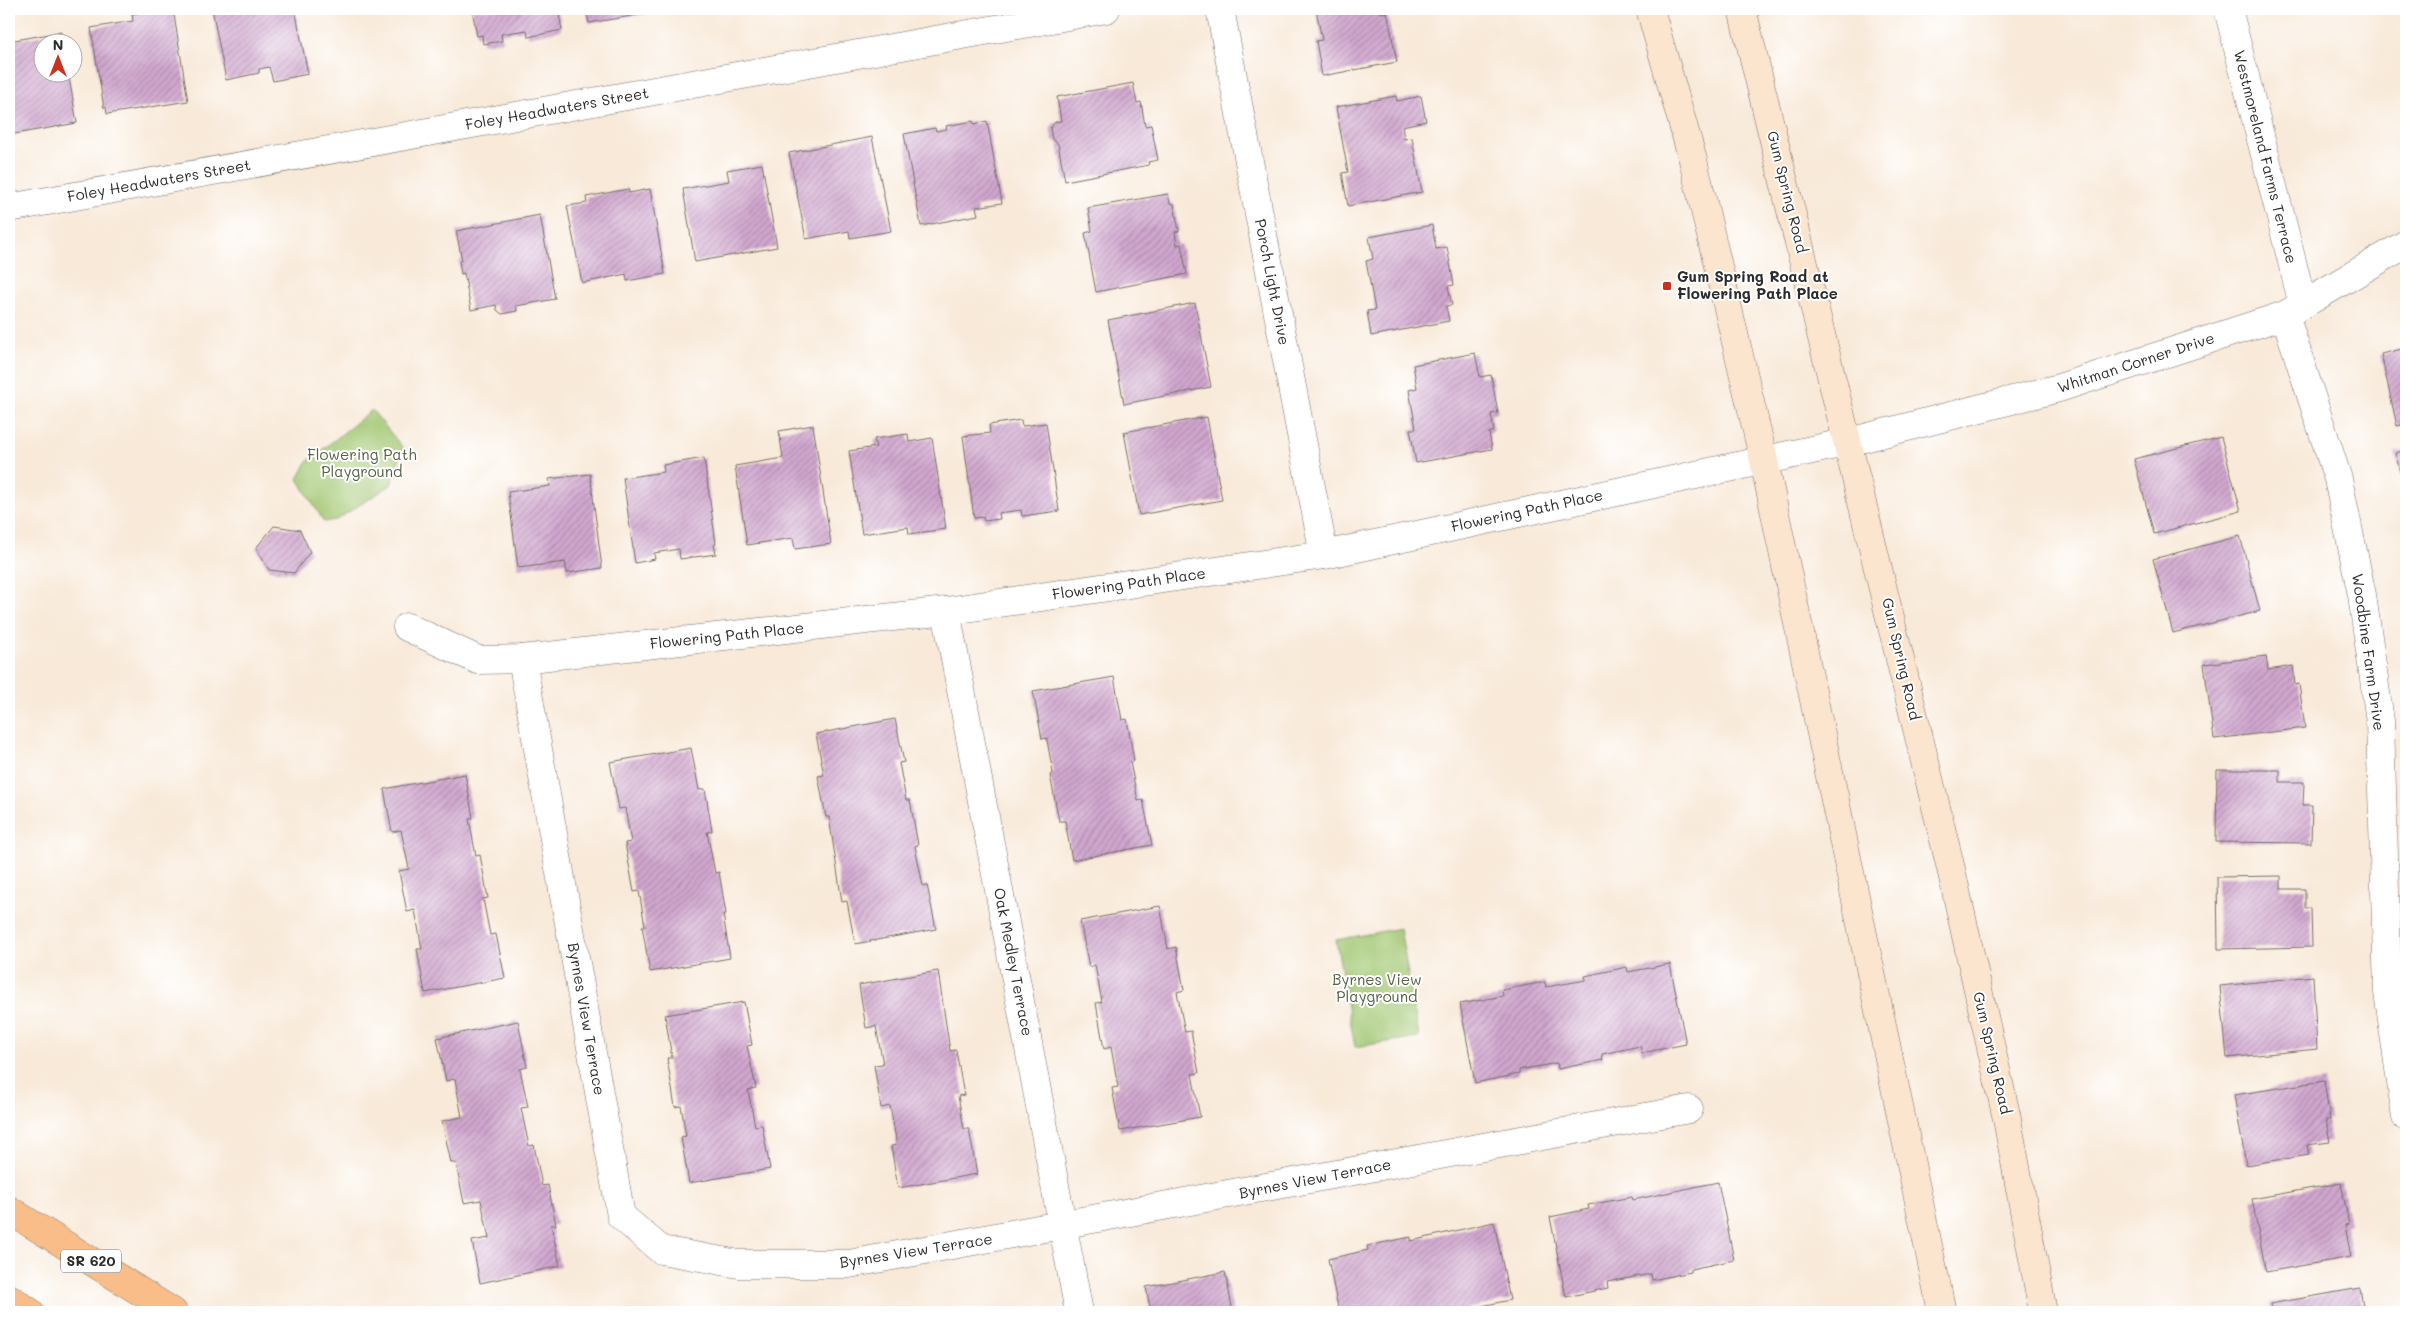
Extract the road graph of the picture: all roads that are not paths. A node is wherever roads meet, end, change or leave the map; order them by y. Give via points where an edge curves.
1 (1106, 9) edge
2 (1220, 9) edge
3 (1650, 9) edge
4 (1742, 9) edge
5 (2228, 9) edge
6 (9, 208) edge
7 (2406, 244) edge
8 (2294, 310) junction
9 (1849, 442) junction
10 (1764, 461) junction
11 (1324, 556) junction
12 (946, 611) junction
13 (407, 627) dead end
14 (522, 659) junction
15 (1689, 1109) dead end
16 (2406, 1117) edge
17 (9, 1210) edge
18 (1062, 1226) junction
19 (9, 1298) edge
20 (30, 1312) edge
21 (173, 1312) edge
22 (1079, 1312) edge
23 (1942, 1312) edge
24 (2043, 1312) edge

1 - 6 street, Foley Headwaters Street
2 - 11 street, Porch Light Drive
3 - 10 main road via 1692,160
4 - 9 main road, Gum Spring Road
5 - 8 street, Westmoreland Farms Terrace
7 - 8 street, Whitman Corner Drive
8 - 9 street, Whitman Corner Drive via 2059,388
8 - 16 street, Woodbine Farm Drive via 2338,479 2362,595 2380,721 2388,992
9 - 10 street, Flowering Path Place
9 - 24 main road, Gum Spring Road via 2007,1118
10 - 11 street, Flowering Path Place
10 - 23 main road
11 - 12 street, Flowering Path Place
12 - 14 street, Flowering Path Place
12 - 18 street, Oak Medley Terrace
13 - 14 street, Flowering Path Place via 478,660
14 - 18 street, Byrnes View Terrace via 621,1216 661,1250 739,1264 849,1264
15 - 18 street, Byrnes View Terrace
17 - 21 main road, SR 620
18 - 22 street, Oak Medley Terrace
19 - 20 main road

